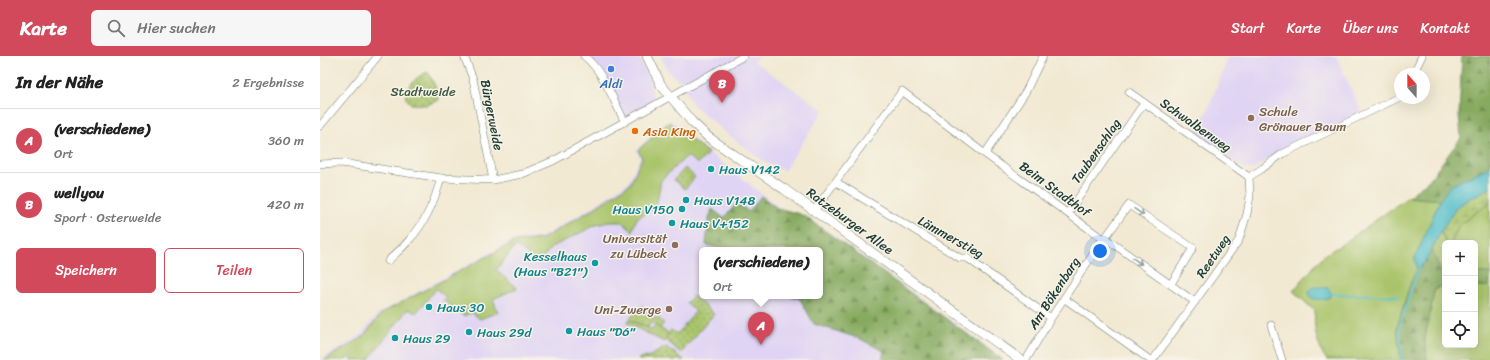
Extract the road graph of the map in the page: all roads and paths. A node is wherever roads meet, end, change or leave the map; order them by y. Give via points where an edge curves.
1 (378, 56) edge
2 (464, 56) edge
3 (584, 56) edge
4 (647, 56) edge
5 (654, 56) edge
6 (744, 56) edge
7 (1043, 56) edge
8 (1422, 56) edge
9 (1416, 68) edge
10 (1129, 92) dead end
11 (671, 97) junction
12 (1394, 100) edge
13 (1144, 103) junction
14 (625, 122) junction
15 (320, 126) edge
16 (985, 154) junction
17 (320, 164) edge
18 (1249, 177) junction
19 (441, 178) junction
20 (493, 180) junction
21 (836, 182) junction
22 (814, 211) junction
23 (1068, 213) junction
24 (1104, 239) junction
25 (388, 261) dead end
26 (1171, 284) junction
27 (1065, 299) junction
28 (1195, 302) junction
29 (1051, 318) junction
30 (1271, 325) dead end
31 (1021, 360) edge
32 (1026, 360) edge
33 (1152, 360) edge
34 (1282, 360) edge

1 - 15 street
2 - 20 street, Bürgerweide via 473,79
3 - 14 street via 599,72
4 - 11 main road, Ratzeburger Allee via 661,85
5 - 11 main road, Ratzeburger Allee
6 - 11 street
7 - 16 street via 1026,91
8 - 9 street
10 - 13 street, Schwalbenweg
11 - 14 street
11 - 22 main road, Ratzeburger Allee via 708,137
12 - 18 street via 1282,154
13 - 18 street, Schwalbenweg
13 - 23 street, Taubenschlag
14 - 20 street via 554,161 522,174
16 - 21 street, Beim Stadthof via 902,91
16 - 23 street, Beim Stadthof
17 - 19 street via 341,163
18 - 28 street, Reetweg via 1250,196 1239,240
19 - 20 street
19 - 25 street via 426,216 411,239
21 - 22 street
21 - 29 street, Lämmerstieg via 960,258 967,258
22 - 31 main road, Ratzeburger Allee
23 - 24 street, Beim Stadthof
24 -> 26 street, Beim Stadthof
24 -> 26 street, Am Bökenbarg via 1129,205 1193,248
24 - 27 street, Am Bökenbarg
26 - 28 street, Beim Stadthof
27 - 29 street, Am Bökenbarg
27 - 33 street
28 - 33 street, Reetweg
29 - 32 street, Am Bökenbarg
30 - 34 street

